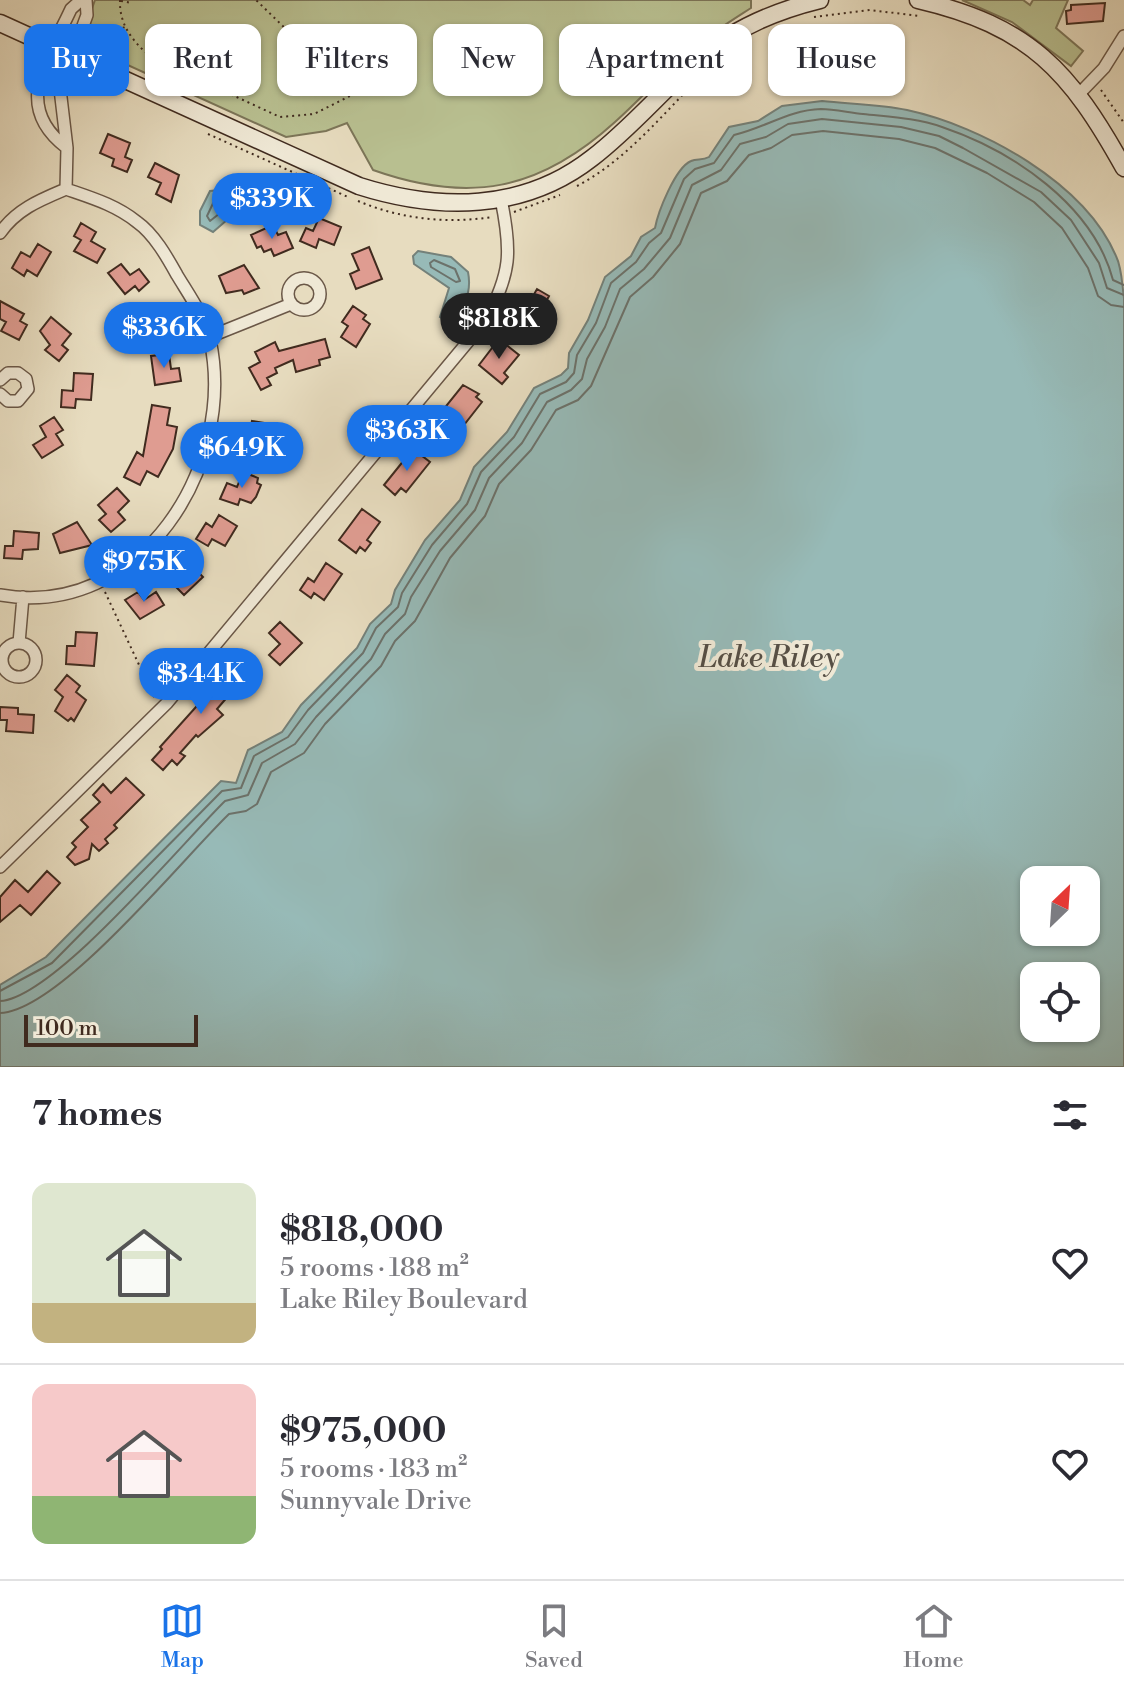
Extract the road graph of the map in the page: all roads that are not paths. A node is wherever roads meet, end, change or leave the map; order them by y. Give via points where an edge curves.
1 (84, 0) edge
2 (820, 0) edge
3 (918, 0) edge
4 (0, 23) edge
5 (64, 24) edge
6 (83, 24) edge
7 (24, 34) edge
8 (1124, 36) edge
9 (129, 81) edge
10 (1079, 94) junction
11 (37, 96) edge
12 (61, 96) edge
13 (67, 148) junction
14 (1124, 168) edge
15 (66, 189) junction
16 (503, 207) junction
17 (0, 233) edge
18 (291, 304) dead end
19 (209, 337) junction
20 (0, 379) edge
21 (0, 394) edge
22 (0, 595) edge
23 (23, 597) junction
24 (19, 643) dead end
25 (0, 867) edge

1 - 5 street via 71,9
1 - 6 street
2 - 16 street via 743,28 696,60 590,160
3 - 10 street via 958,9 1021,40
4 - 7 street
8 - 10 street
9 - 16 street via 359,186 434,204
10 - 14 street
11 - 13 street via 48,134
12 - 13 street
13 - 15 street
15 - 17 street via 32,203
15 - 19 street via 119,209 141,225 175,271
16 - 25 street via 508,273 486,320 160,709
18 - 19 street
19 - 23 street via 214,396 210,431 180,512 142,555 100,580 62,595
20 - 21 street via 18,373 28,384 18,401
22 - 23 street
23 - 24 street

